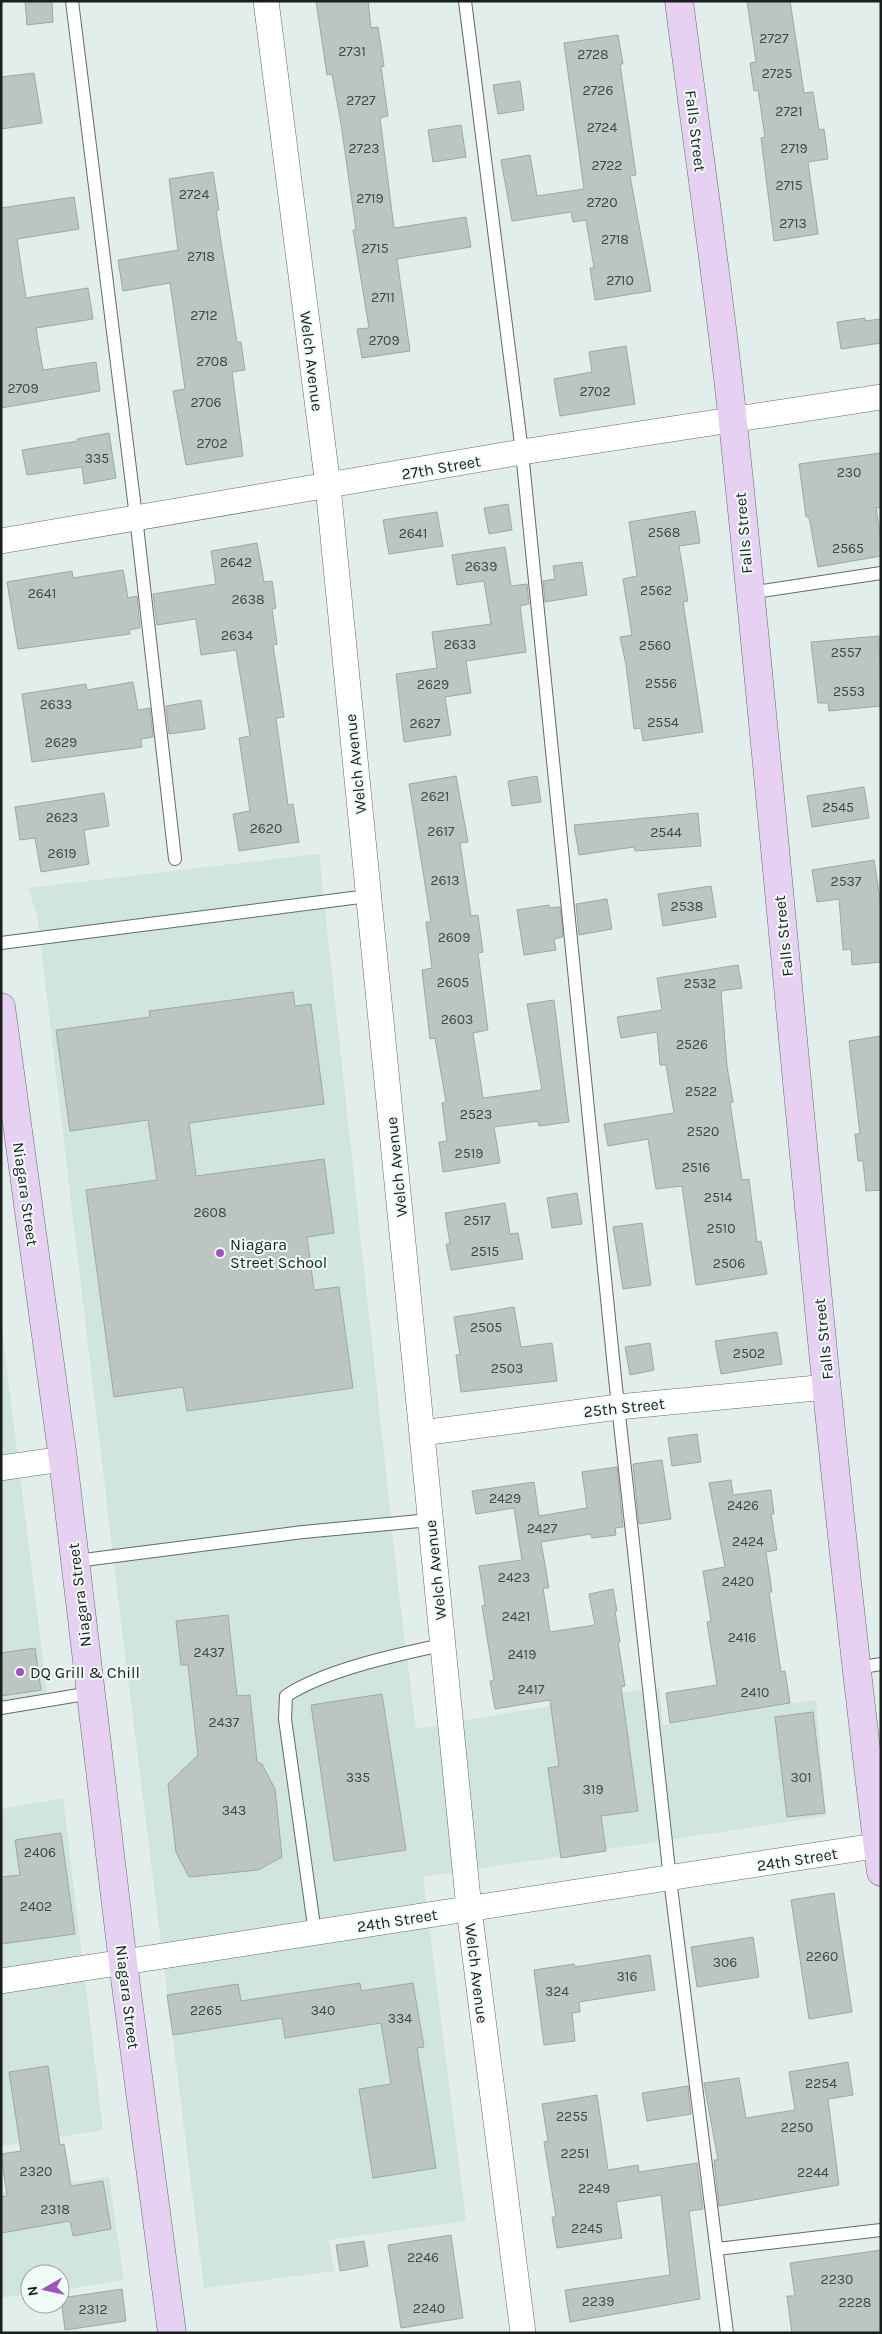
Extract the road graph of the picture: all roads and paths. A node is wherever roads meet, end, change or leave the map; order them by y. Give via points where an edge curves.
1 (72, 1) edge
2 (266, 1) edge
3 (465, 1) edge
4 (679, 1) edge
5 (881, 397) edge
6 (732, 420) junction
7 (522, 452) junction
8 (328, 486) junction
9 (136, 517) junction
10 (1, 541) edge
11 (881, 573) edge
12 (749, 593) junction
13 (175, 859) dead end
14 (368, 896) junction
15 (1, 943) edge
16 (1, 1007) edge
17 (6, 1078) edge
18 (827, 1387) junction
19 (618, 1407) junction
20 (422, 1433) junction
21 (63, 1459) junction
22 (1, 1468) edge
23 (430, 1520) junction
24 (76, 1561) junction
25 (442, 1645) junction
26 (868, 1666) edge
27 (91, 1693) junction
28 (1, 1708) edge
29 (879, 1845) edge
30 (881, 1872) edge
31 (670, 1879) junction
32 (469, 1908) junction
33 (315, 1933) junction
34 (123, 1963) junction
35 (1, 1981) edge
36 (881, 2230) edge
37 (717, 2250) junction
38 (172, 2333) edge
39 (523, 2333) edge
40 (727, 2333) edge

1 - 9 lane
2 - 8 street, Welch Avenue
3 - 7 lane
4 - 6 street, Falls Street
5 - 6 street, 27th Street
6 - 7 street, 27th Street
6 - 12 street, Falls Street
7 - 8 street, 27th Street
7 - 19 lane
8 - 9 street, 27th Street
8 - 14 street, Welch Avenue
9 - 10 street, 27th Street
9 - 13 lane
11 - 12 lane
12 - 18 street, Falls Street
14 - 15 lane
14 - 20 street, Welch Avenue
16 - 17 street, Niagara Street
17 - 21 street, Niagara Street
18 - 19 street, 25th Street
18 - 26 street, Falls Street
19 - 20 street, 25th Street
19 - 31 lane
20 - 23 street, Welch Avenue
21 - 22 street
21 - 24 street, Niagara Street
23 - 24 lane via 303,1532
23 - 25 street, Welch Avenue
24 - 27 street, Niagara Street
25 - 32 street, Welch Avenue
25 - 33 lane via 400,1654 304,1684 286,1696 285,1720
26 - 29 street, Falls Street
27 - 28 lane
27 - 34 street, Niagara Street
29 - 30 street, Falls Street
29 - 31 street, 24th Street
31 - 32 street, 24th Street
31 - 37 lane
32 - 33 street, 24th Street
32 - 39 street, Welch Avenue
33 - 34 street, 24th Street
34 - 35 street, 24th Street
34 - 38 street, Niagara Street
36 - 37 lane
37 - 40 lane

